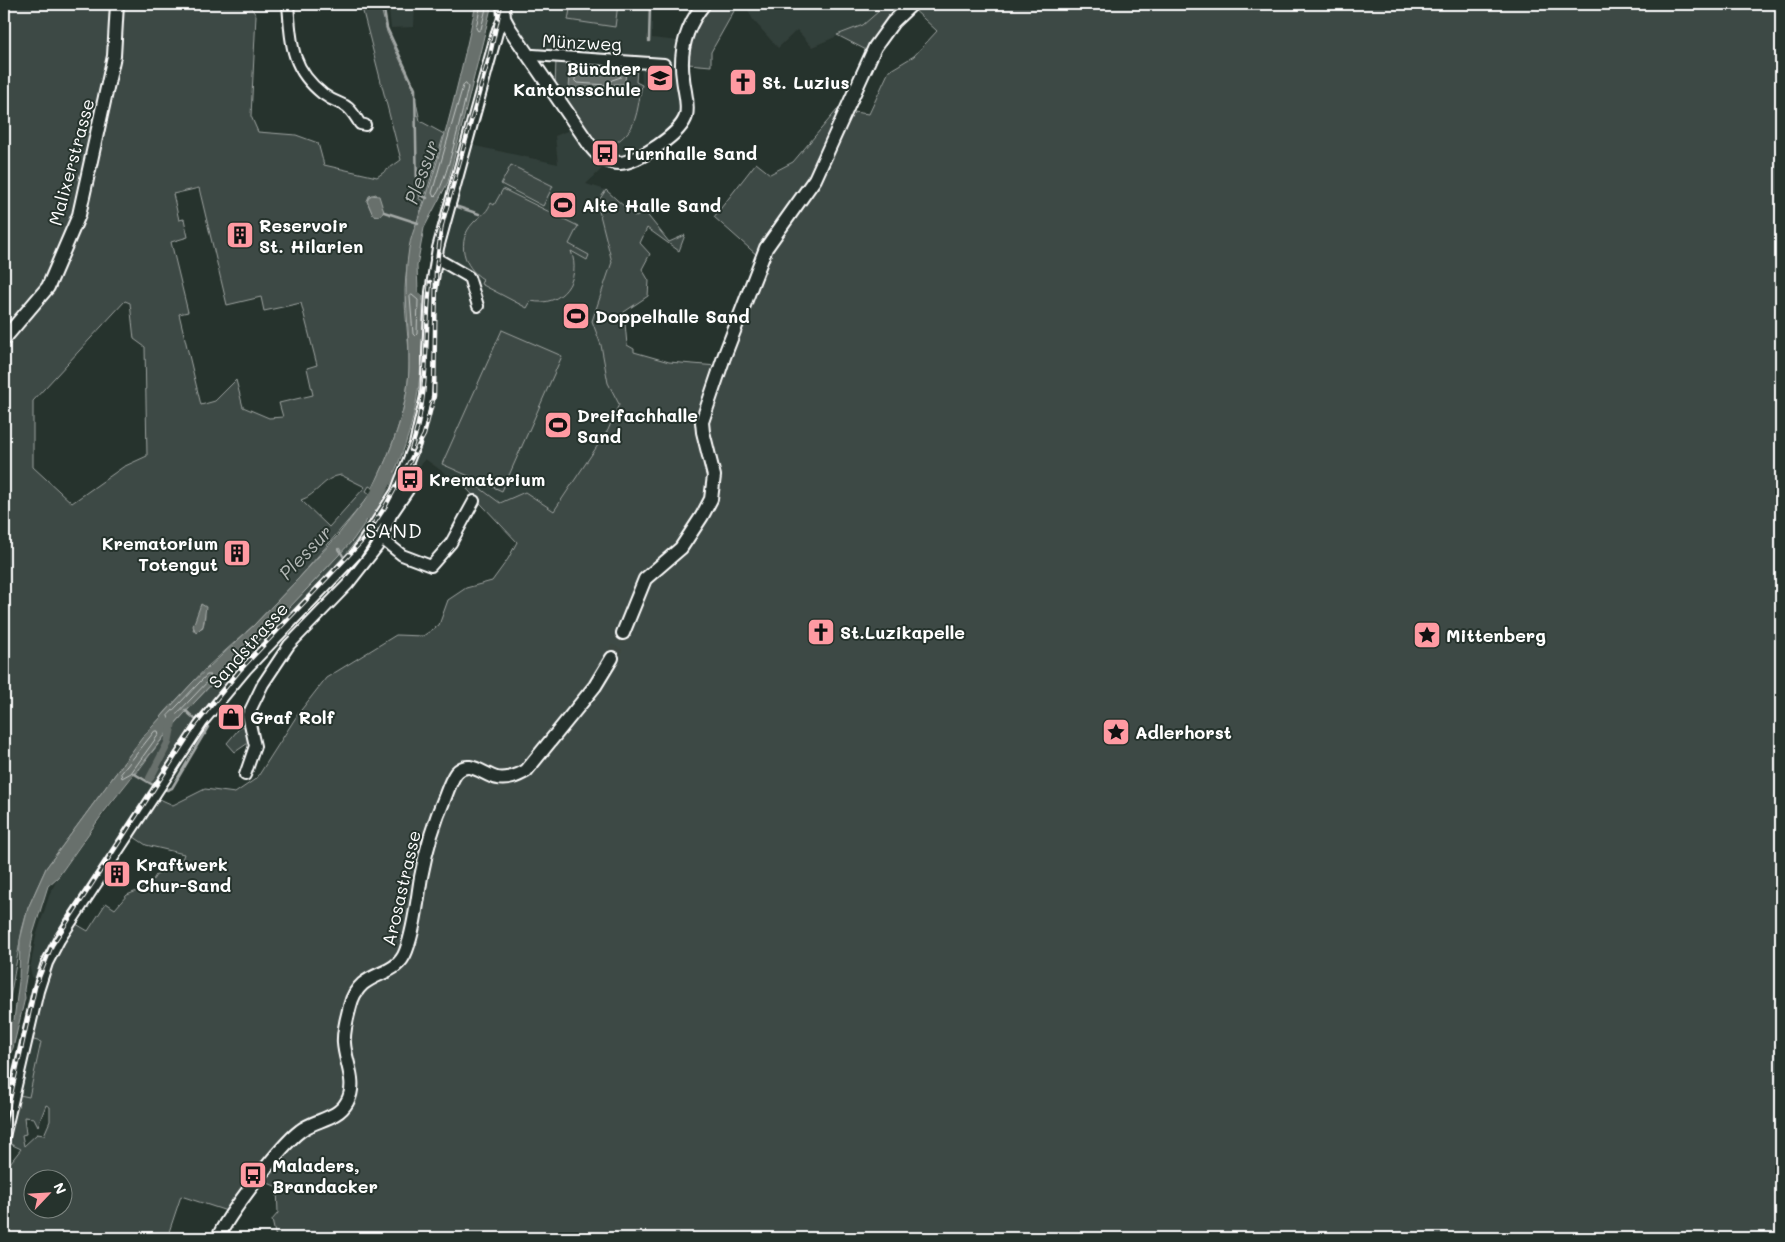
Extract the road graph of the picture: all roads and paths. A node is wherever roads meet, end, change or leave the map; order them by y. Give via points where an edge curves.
1 (117, 4) edge
2 (288, 4) edge
3 (503, 4) edge
4 (704, 4) edge
5 (912, 4) edge
6 (504, 18) junction
7 (528, 57) junction
8 (664, 64) dead end
9 (365, 125) dead end
10 (436, 258) junction
11 (478, 306) dead end
12 (4, 339) edge
13 (402, 478) junction
14 (474, 501) dead end
15 (382, 539) junction
16 (623, 633) tunnel mouth
17 (612, 658) tunnel mouth
18 (245, 775) dead end
19 (4, 1137) edge
20 (218, 1238) edge

1 - 12 main road, Malixerstrasse via 114,56 79,215 48,287
2 - 9 street via 291,46 296,62 318,90 346,105 360,124
3 - 6 main road
4 - 7 main road via 689,27 684,46 682,69 687,110 684,121 673,135 626,162 609,161 594,151
5 - 16 main road via 875,46 815,179 774,235 763,256 702,422 714,476 711,499 681,548 645,579
6 - 7 main road
6 - 10 street, Sandstrasse via 498,29
7 - 8 street, Münzweg via 569,56
10 - 11 street via 469,277
10 - 13 street, Sandstrasse via 431,292 426,396 417,438
13 - 15 street via 408,482 408,489 391,515
13 - 19 street, Sandstrasse via 356,554 246,669 202,722 59,940 38,991
14 - 15 street via 451,543 430,566 402,555
15 - 18 street via 348,584 288,646 266,678 249,713 255,746
17 - 20 main road, Arosastrasse via 599,680 529,769 514,777 500,778 469,767 454,776 438,813 426,855 406,952 395,966 361,984 352,998 344,1041 352,1086 348,1101 331,1117 304,1128 290,1140 229,1218

